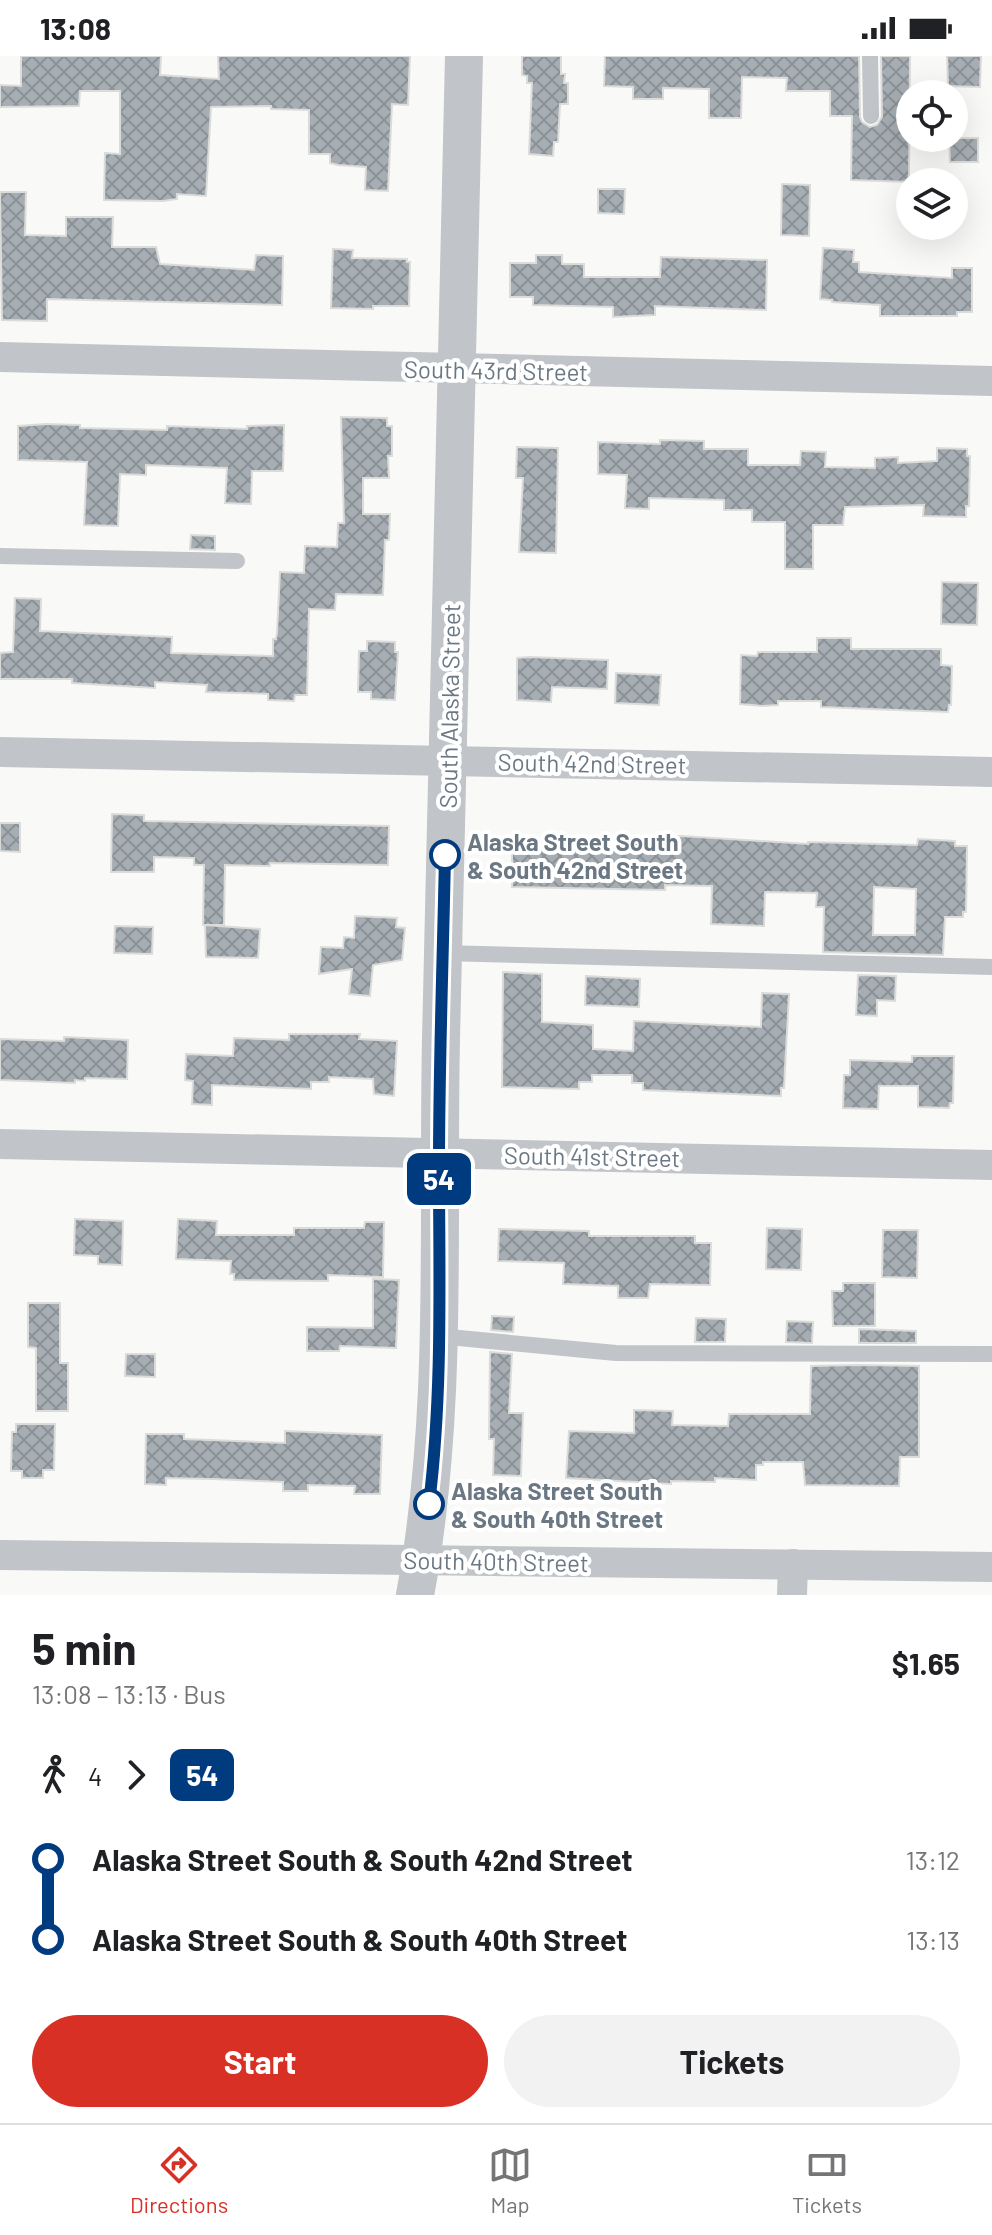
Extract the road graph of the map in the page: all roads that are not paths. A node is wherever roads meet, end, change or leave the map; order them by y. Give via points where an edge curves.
1 (464, 56) edge
2 (870, 56) edge
3 (871, 116) dead end
4 (0, 357) edge
5 (456, 368) junction
6 (992, 381) edge
7 (0, 556) edge
8 (237, 561) dead end
9 (0, 752) edge
10 (448, 760) junction
11 (992, 772) edge
12 (443, 953) junction
13 (992, 967) edge
14 (0, 1144) edge
15 (439, 1152) junction
16 (992, 1165) edge
17 (438, 1336) junction
18 (992, 1354) edge
19 (0, 1555) edge
20 (793, 1564) junction
21 (992, 1567) edge
22 (418, 1578) edge
23 (792, 1595) edge

1 - 5 street, South Alaska Street
2 - 3 lane
4 - 5 street, South 43rd Street
5 - 6 street, South 43rd Street
5 - 10 street, South Alaska Street
7 - 8 lane
9 - 10 street, South 42nd Street
10 - 11 street, South 42nd Street
10 - 12 street, South Alaska Street
12 - 13 lane
12 - 15 street, South Alaska Street
14 - 15 street, South 41st Street
15 - 16 street, South 41st Street
15 - 17 street, South Alaska Street
17 - 18 lane via 616,1353
17 - 22 street, South Alaska Street via 436,1432
19 - 22 street, South 40th Street
20 - 21 street, South 40th Street
20 - 22 street, South 40th Street
20 - 23 street

